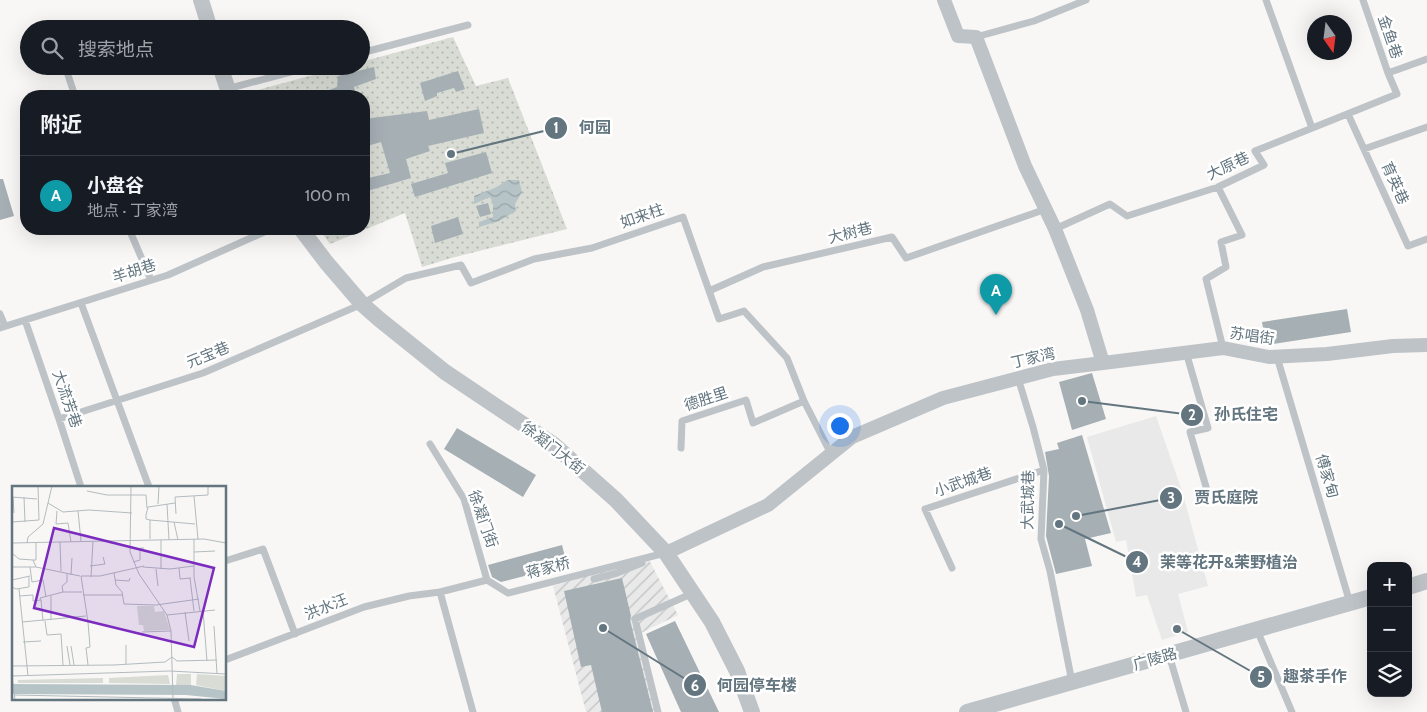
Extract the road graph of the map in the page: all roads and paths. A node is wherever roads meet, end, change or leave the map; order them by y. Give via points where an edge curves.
1 (202, 0) edge
2 (944, 0) edge
3 (1086, 0) edge
4 (1266, 0) edge
5 (1362, 0) edge
6 (208, 20) edge
7 (468, 25) dead end
8 (976, 37) junction
9 (370, 51) edge
10 (1427, 59) edge
11 (1388, 73) junction
12 (68, 75) edge
13 (223, 75) edge
14 (285, 75) edge
15 (73, 90) edge
16 (227, 90) edge
17 (237, 90) edge
18 (1348, 114) junction
19 (1427, 127) edge
20 (1312, 128) junction
21 (1364, 149) junction
22 (1218, 188) junction
23 (1046, 210) junction
24 (1055, 229) junction
25 (132, 235) edge
26 (258, 235) edge
27 (306, 235) edge
28 (1427, 239) edge
29 (151, 280) junction
30 (709, 291) junction
31 (80, 303) junction
32 (362, 304) junction
33 (0, 314) edge
34 (25, 320) junction
35 (2, 327) edge
36 (1427, 345) edge
37 (1223, 348) junction
38 (1186, 352) junction
39 (1277, 357) junction
40 (1103, 363) junction
41 (1018, 378) junction
42 (116, 401) junction
43 (804, 401) junction
44 (59, 419) junction
45 (430, 444) dead end
46 (680, 448) dead end
47 (831, 454) junction
48 (1044, 470) junction
49 (81, 486) edge
50 (149, 486) edge
51 (1209, 497) dead end
52 (666, 553) junction
53 (226, 561) edge
54 (952, 568) dead end
55 (594, 579) dead end
56 (487, 580) junction
57 (1427, 581) edge
58 (1412, 585) edge
59 (440, 592) junction
60 (693, 592) junction
61 (1367, 598) edge
62 (1350, 603) junction
63 (1257, 630) junction
64 (294, 634) junction
65 (1169, 655) junction
66 (226, 660) edge
67 (1072, 682) junction
68 (473, 712) edge
69 (658, 712) edge
70 (752, 712) edge
71 (967, 712) edge
72 (1186, 712) edge
73 (1292, 712) edge

1 - 6 street
2 - 8 street via 958,36
3 - 8 lane via 1034,21
4 - 20 lane
5 - 11 lane, 金鱼巷
7 - 9 lane
8 - 23 street via 1025,166
10 - 11 lane, 金鱼巷
11 - 18 lane, 大原巷 via 1397,94
12 - 15 lane
13 - 16 street
14 - 17 lane
18 - 20 lane, 大原巷
18 - 21 lane, 育英巷
19 - 21 lane
20 - 22 lane, 大原巷 via 1255,151 1264,164
21 - 28 lane, 育英巷 via 1408,246
22 - 24 lane, 大原巷 via 1127,216 1110,204
22 - 37 lane via 1242,235 1221,242 1226,268 1206,279
23 - 24 street
23 - 30 lane, 大树巷 via 906,258 892,237 763,268
24 - 40 street via 1087,310
25 - 29 lane
26 - 29 lane, 羊胡巷
27 - 32 street, 徐凝门大街
29 - 31 lane, 羊胡巷
30 - 32 lane, 如来柱 via 683,217 592,248 534,259 471,283 460,265 406,278
30 - 43 lane, 如来柱 via 718,319 744,311 787,358
31 - 34 lane, 羊胡巷
31 - 42 lane
32 - 42 lane, 元宝巷 via 203,373
32 - 52 street, 徐凝门大街 via 445,372 554,445 616,500
33 - 35 lane
34 - 35 lane, 羊胡巷
34 - 44 lane, 大流芳巷
36 - 39 street, 苏唱街
37 - 38 street, 苏唱街
37 - 39 street, 苏唱街
38 - 40 street, 苏唱街
38 - 51 lane via 1208,428 1190,432
39 - 62 lane, 傅家甸
40 - 41 street, 丁家湾 via 1053,369
41 - 47 street, 丁家湾 via 943,398 852,437
41 - 48 lane, 大武城巷
42 - 44 lane, 元宝巷
42 - 50 lane
43 - 46 lane, 德胜里 via 753,423 746,400 682,421
43 - 47 lane, 如来柱
44 - 49 lane, 大流芳巷
45 - 56 lane, 徐凝门街 via 464,499
47 - 52 street, 丁家湾 via 768,506
48 - 54 lane, 小武城巷 via 925,509
48 - 67 lane, 大武城巷 via 1041,538
52 - 55 lane
52 - 56 lane, 蒋家桥 via 508,593
52 - 60 street, 徐凝门大街
53 - 64 lane via 263,549
56 - 59 lane
57 - 58 street
59 - 64 lane, 洪水汪 via 364,607
59 - 68 lane
60 - 69 lane via 636,618
60 - 70 street, 徐凝门大街 via 737,671
61 - 62 street, 广陵路
62 - 63 street, 广陵路
63 - 65 street, 广陵路
63 - 73 lane
64 - 66 lane, 洪水汪
65 - 67 street, 广陵路
65 - 72 lane
67 - 71 street, 广陵路

